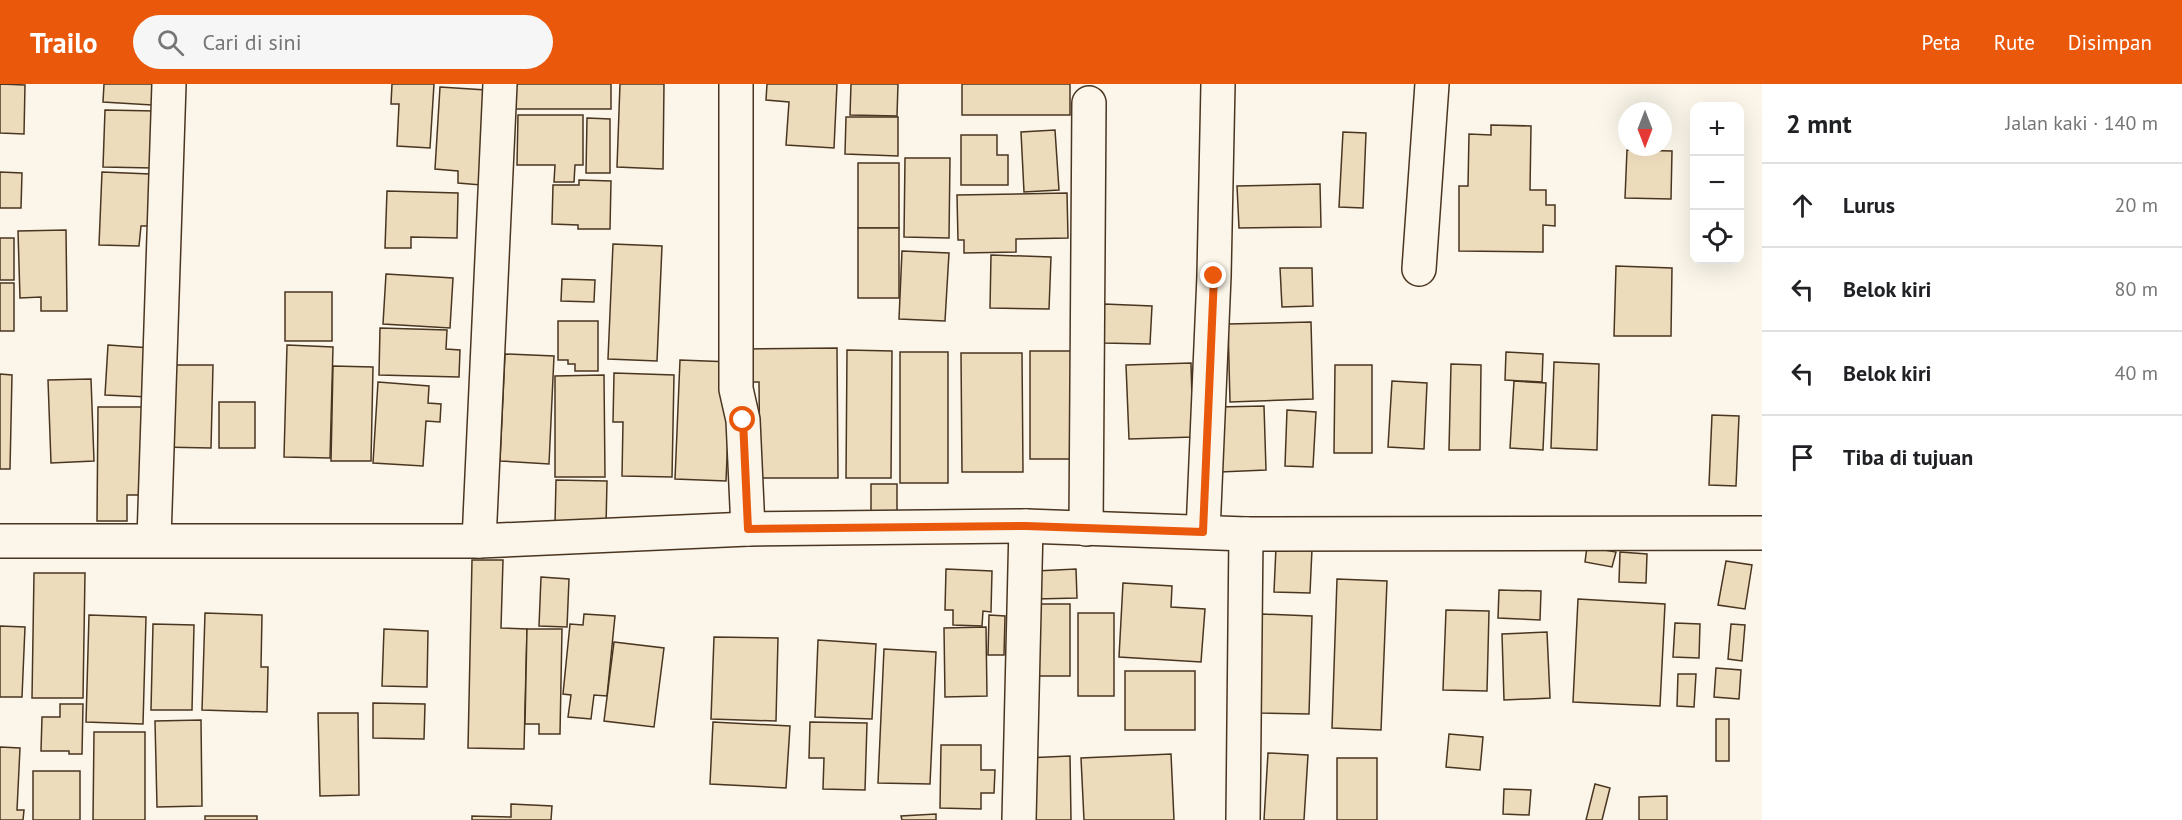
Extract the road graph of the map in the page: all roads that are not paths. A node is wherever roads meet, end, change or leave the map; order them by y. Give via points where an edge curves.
1 (169, 84) edge
2 (500, 84) edge
3 (736, 84) edge
4 (1218, 84) edge
5 (1432, 84) edge
6 (1089, 103) dead end
7 (1419, 269) dead end
8 (1026, 526) junction
9 (748, 529) junction
10 (1086, 529) junction
11 (1203, 532) junction
12 (1762, 533) edge
13 (1246, 534) junction
14 (154, 539) junction
15 (0, 541) edge
16 (479, 541) junction
17 (1019, 820) edge
18 (1243, 820) edge

1 - 14 street
2 - 16 street
3 - 9 street via 736,389 743,420
4 - 11 street
5 - 7 street
6 - 10 street
8 - 9 street
8 - 10 street
8 - 17 street
9 - 16 street
10 - 11 street
11 - 13 street
12 - 13 street
13 - 18 street
14 - 15 street
14 - 16 street

